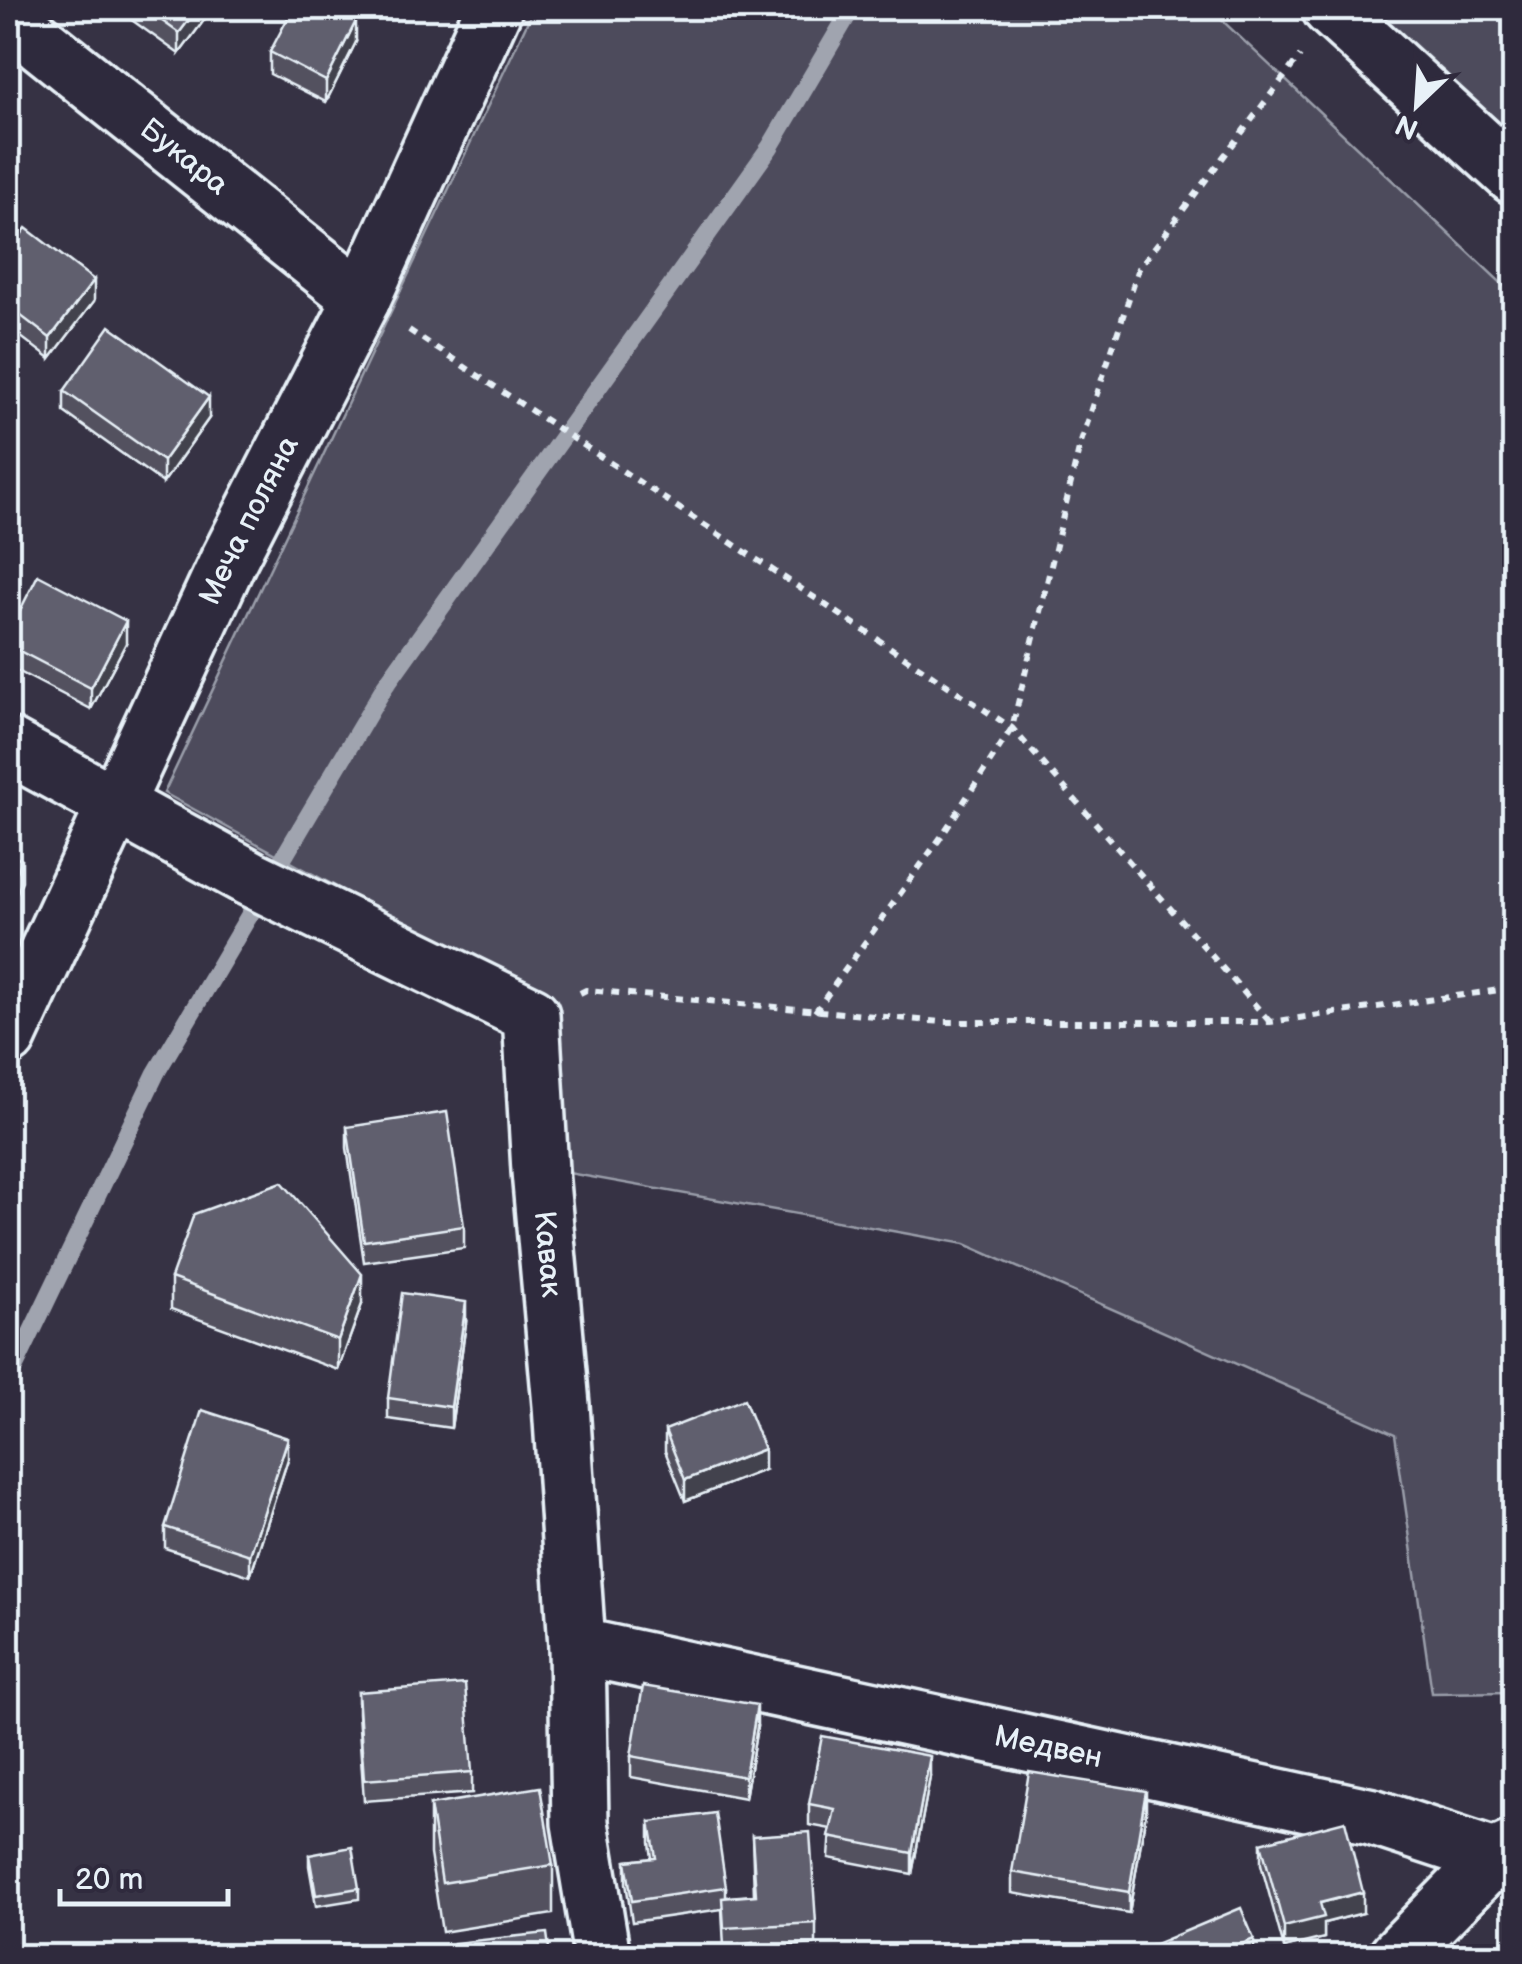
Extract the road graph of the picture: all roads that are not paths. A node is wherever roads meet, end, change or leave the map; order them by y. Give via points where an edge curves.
1 (494, 8) edge
2 (1332, 9) edge
3 (8, 17) edge
4 (1514, 176) edge
5 (362, 299) junction
6 (8, 746) edge
7 (116, 806) junction
8 (8, 1037) edge
9 (578, 1646) junction
10 (1504, 1852) edge
11 (602, 1956) edge
12 (1398, 1956) edge

1 - 5 street, Меча поляна
2 - 4 street
3 - 5 street, Букара
5 - 7 street, Меча поляна via 228,561
6 - 7 street
7 - 8 street, Меча поляна
7 - 9 street, Кавак via 532,1015
9 - 10 street, Медвен
9 - 11 street, Кавак via 580,1823
10 - 12 street

